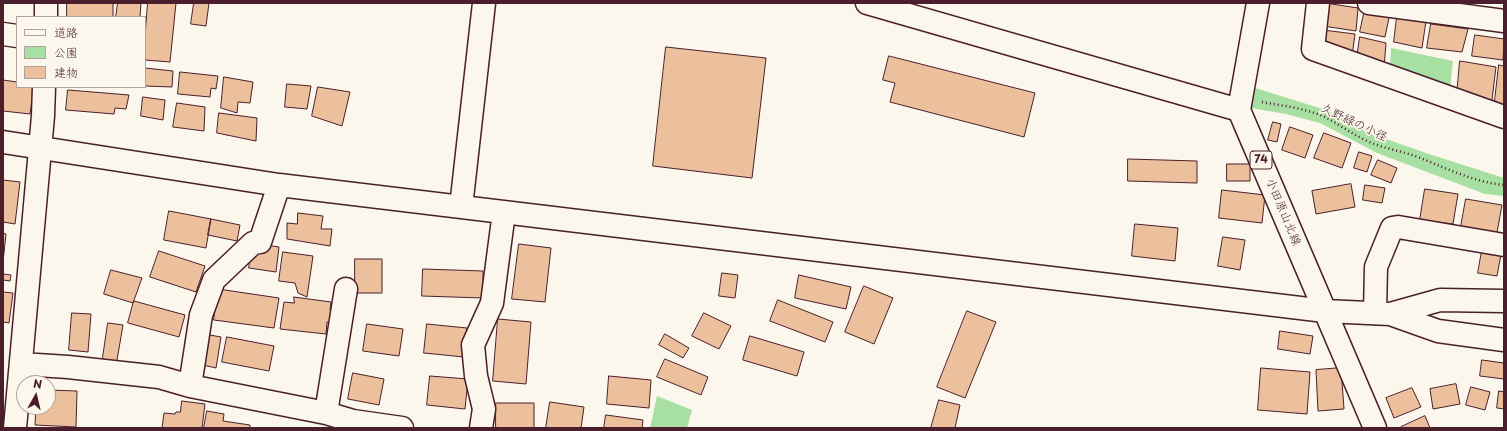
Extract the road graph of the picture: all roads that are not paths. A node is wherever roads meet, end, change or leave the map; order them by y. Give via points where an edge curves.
1 (46, 3) edge
2 (484, 3) edge
3 (867, 3) edge
4 (1258, 3) edge
5 (1318, 3) edge
6 (1368, 3) edge
7 (46, 16) edge
8 (1504, 21) edge
9 (3, 34) edge
10 (16, 36) edge
11 (44, 88) edge
12 (1240, 104) junction
13 (1504, 117) edge
14 (3, 142) edge
15 (40, 147) junction
16 (279, 185) junction
17 (461, 206) junction
18 (504, 212) junction
19 (1504, 245) edge
20 (346, 289) dead end
21 (1504, 301) edge
22 (1326, 311) junction
23 (1382, 313) junction
24 (1504, 340) edge
25 (15, 373) edge
26 (190, 386) junction
27 (326, 412) junction
28 (15, 428) edge
29 (402, 428) edge
30 (481, 428) edge
31 (1374, 428) edge

1 - 7 street
2 - 17 street
3 - 12 street
4 - 12 street
5 - 13 street via 1313,49
6 - 8 street
9 - 10 street
11 - 15 street
12 - 22 street, 小田原山北線 / 74
14 - 15 street
15 - 16 street
15 - 25 street
16 - 17 street
16 - 26 street via 260,242 253,243 214,280 201,315
17 - 18 street
18 - 22 street
18 - 30 street via 492,303 473,345 476,376 484,409
19 - 23 street via 1392,228 1376,267
20 - 27 street
21 - 23 street via 1440,300
22 - 23 street
22 - 31 street, 小田原山北線
23 - 24 street via 1438,331
25 - 26 street via 68,367 159,377
25 - 28 street
26 - 27 street
27 - 29 street via 353,421

